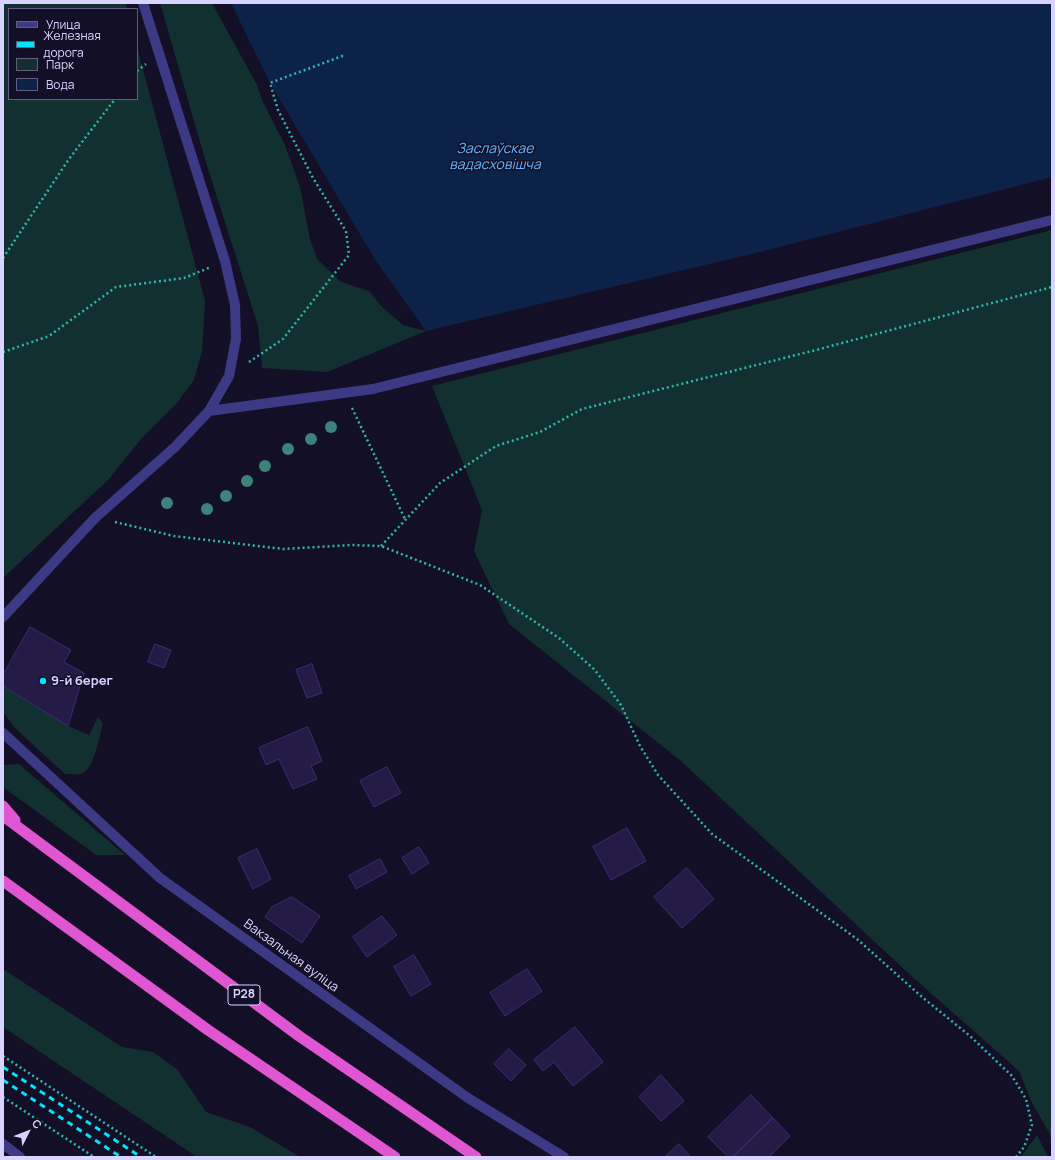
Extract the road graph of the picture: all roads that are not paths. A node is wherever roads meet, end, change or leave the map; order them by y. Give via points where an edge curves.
1 (143, 3) edge
2 (1052, 220) edge
3 (209, 411) junction
4 (3, 617) edge
5 (3, 733) edge
6 (3, 806) edge
7 (3, 816) edge
8 (25, 833) junction
9 (3, 881) edge
10 (3, 1144) edge
11 (20, 1157) edge
12 (395, 1157) edge
13 (476, 1157) edge
14 (564, 1157) edge

1 - 3 street via 224,261 235,305 236,339 229,376
2 - 3 street via 373,388
3 - 4 street via 175,447 95,518
5 - 14 street, Вакзальная вуліца via 160,878 468,1098
6 - 8 highway
7 - 8 highway, Р28
8 - 13 highway, Р28 via 299,1036
9 - 12 highway via 201,1026
10 - 11 street

